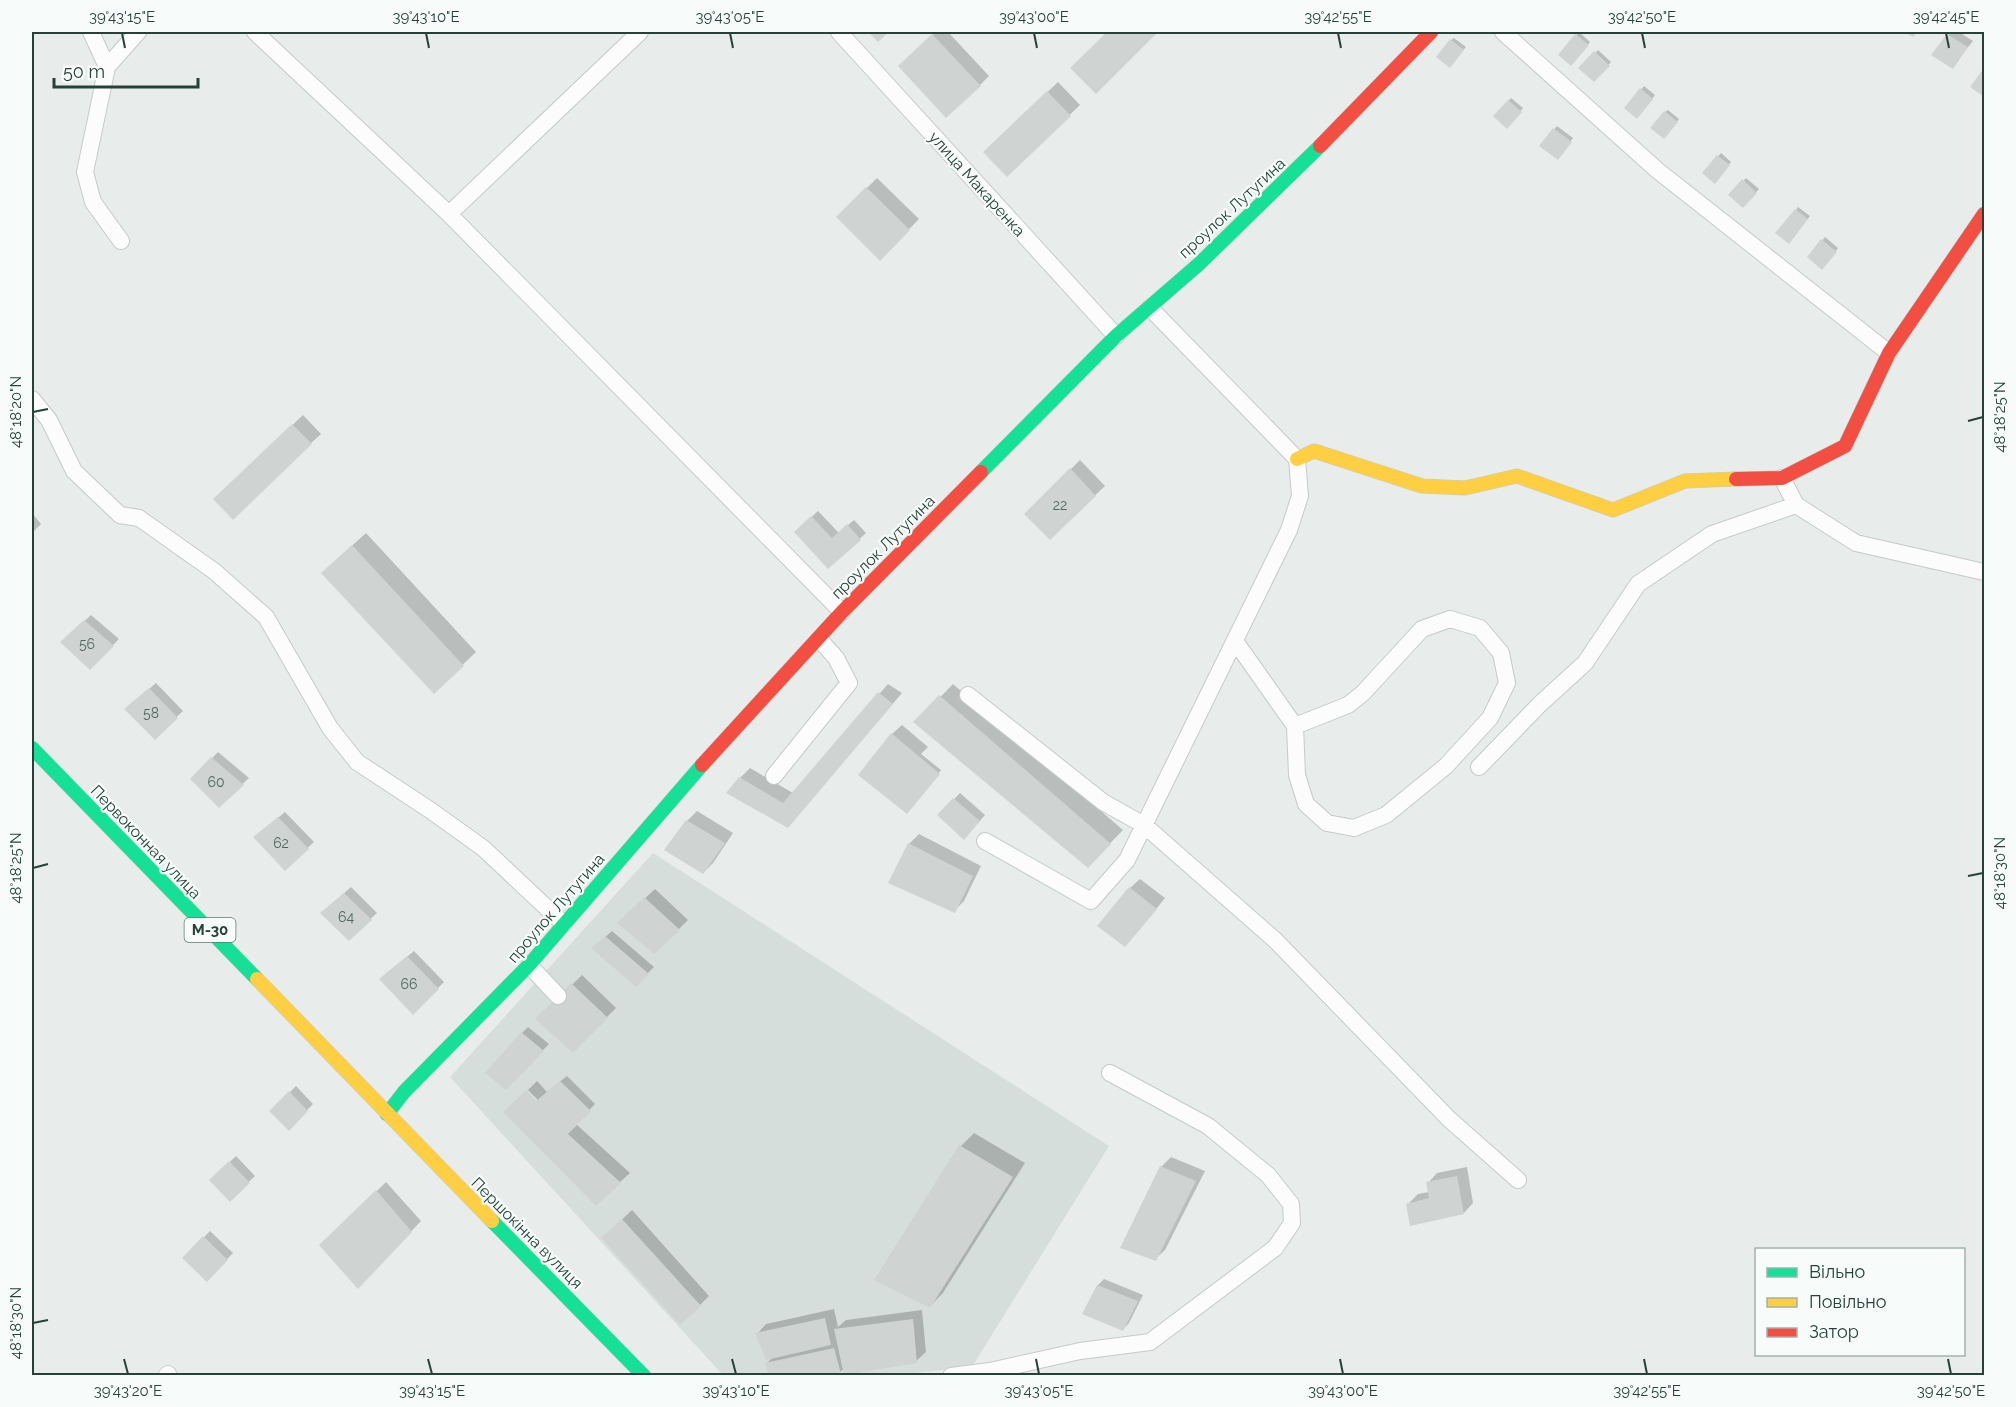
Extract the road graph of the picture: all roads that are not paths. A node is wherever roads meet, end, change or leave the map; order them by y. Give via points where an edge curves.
1 (91, 32) edge
2 (138, 32) edge
3 (255, 32) edge
4 (640, 32) edge
5 (839, 32) edge
6 (1431, 32) edge
7 (1503, 32) edge
8 (107, 67) junction
9 (449, 214) junction
10 (1984, 214) edge
11 (121, 241) dead end
12 (1150, 308) junction
13 (1116, 336) junction
14 (1889, 353) junction
15 (32, 399) edge
16 (1297, 459) junction
17 (1782, 478) junction
18 (1796, 505) junction
19 (1984, 572) edge
20 (842, 612) junction
21 (819, 639) junction
22 (1235, 641) junction
23 (968, 695) dead end
24 (1295, 726) junction
25 (32, 748) edge
26 (1479, 767) dead end
27 (774, 776) dead end
28 (1144, 825) junction
29 (985, 841) dead end
30 (564, 924) junction
31 (528, 965) junction
32 (558, 996) dead end
33 (1110, 1073) dead end
34 (387, 1113) junction
35 (1518, 1180) dead end
36 (644, 1376) edge
37 (951, 1376) edge

1 - 8 street
2 - 8 street
3 - 9 street
4 - 9 street
5 - 13 street, улица Макаренка
6 - 12 main road, проулок Лутугина via 1293,174
7 - 14 street via 1657,171
8 - 11 street via 85,171 93,202
9 - 20 street
10 - 14 main road
12 - 13 main road, проулок Лутугина
12 - 16 street
13 - 20 main road, проулок Лутугина
14 - 17 main road via 1845,446
15 - 30 street via 49,420 74,471 120,515 139,518 214,572 266,617 330,728 357,762 483,848
16 - 17 main road via 1314,451 1422,486 1465,488 1517,476 1613,510 1685,482
16 - 22 street via 1300,496 1289,530
17 - 18 street
18 - 19 street via 1856,543
18 - 26 street via 1712,534 1638,584 1585,663
20 - 21 main road, проулок Лутугина
21 - 27 street via 836,658 849,683
21 - 30 main road, проулок Лутугина via 698,769
22 - 24 street
22 - 28 street
23 - 28 street via 1103,802
24 - 24 street via 1348,705 1422,629 1450,620 1480,628 1501,653 1507,683 1490,717 1446,766 1386,815 1354,828 1327,823 1306,804 1297,775
25 - 34 main road, Первоконная улица / М-30
28 - 29 street via 1127,860 1090,901
28 - 35 street via 1275,940 1449,1119
30 - 31 main road, проулок Лутугина
31 - 32 street
31 - 34 main road, проулок Лутугина
33 - 37 street via 1208,1126 1268,1175 1291,1204 1292,1223 1275,1248 1150,1342
34 - 36 main road, Першокінна вулиця / М-30

